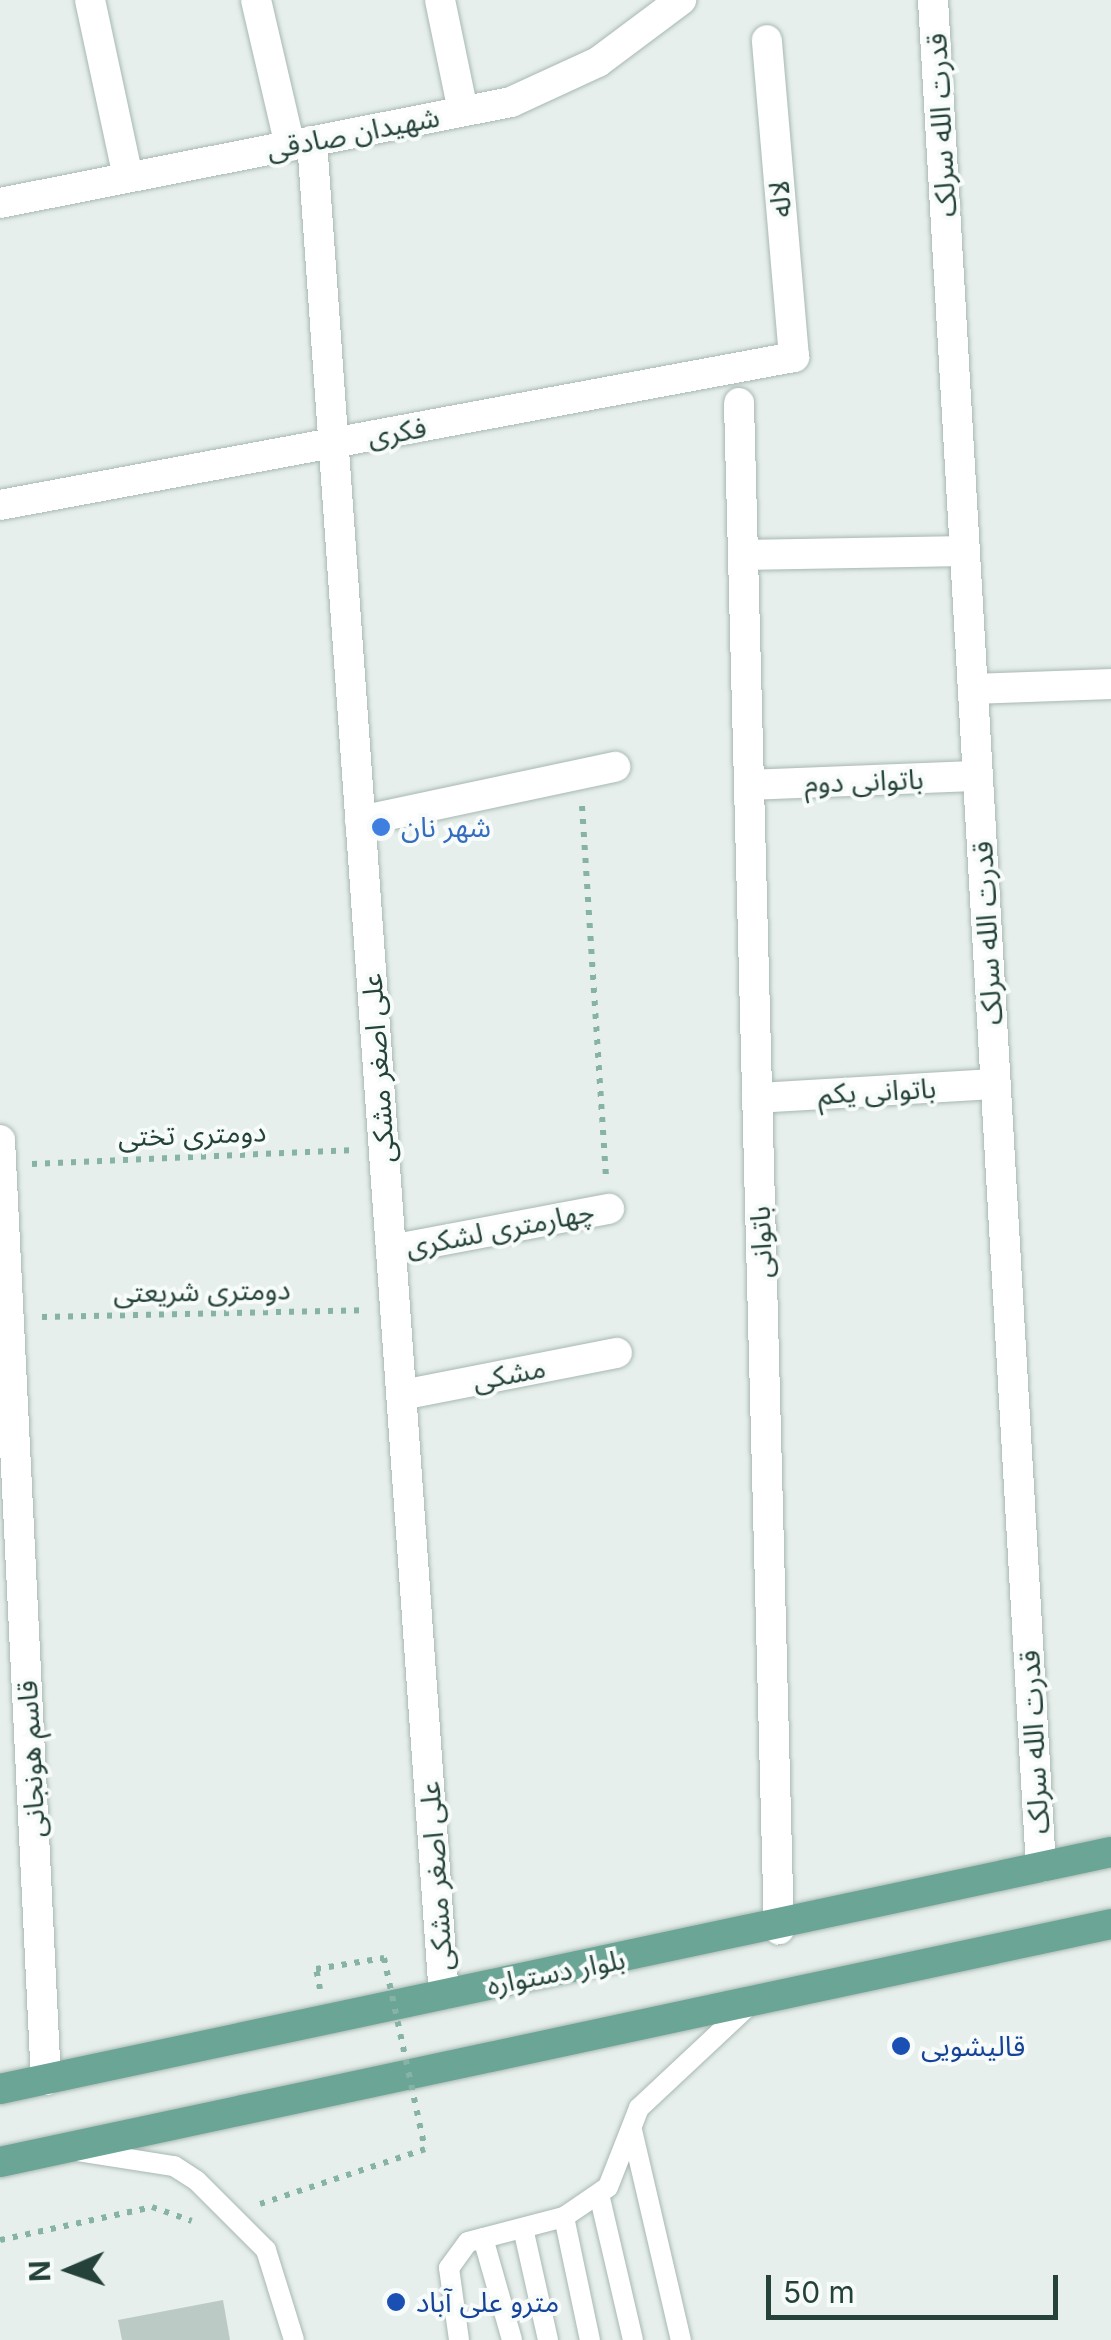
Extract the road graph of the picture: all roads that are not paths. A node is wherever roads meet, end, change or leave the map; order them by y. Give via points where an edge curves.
1 (90, 0) edge
2 (256, 0) edge
3 (440, 0) edge
4 (681, 0) edge
5 (934, 0) edge
6 (766, 40) dead end
7 (463, 111) junction
8 (301, 143) junction
9 (128, 177) junction
10 (0, 202) edge
11 (794, 357) joint
12 (740, 403) dead end
13 (333, 444) junction
14 (0, 505) edge
15 (965, 551) junction
16 (744, 555) junction
17 (1111, 684) edge
18 (973, 689) junction
19 (615, 767) dead end
20 (978, 776) junction
21 (750, 785) junction
22 (360, 821) junction
23 (996, 1084) junction
24 (757, 1098) junction
25 (0, 1140) edge
26 (1, 1165) edge
27 (608, 1209) road end
28 (2, 1222) edge
29 (391, 1250) junction
30 (617, 1353) dead end
31 (402, 1395) junction
32 (1111, 1852) edge
33 (1041, 1867) junction
34 (1111, 1924) edge
35 (779, 1929) junction
36 (444, 1994) junction
37 (755, 2000) junction
38 (46, 2080) junction
39 (0, 2090) edge
40 (632, 2130) junction
41 (61, 2149) junction
42 (0, 2162) edge
43 (598, 2194) junction
44 (564, 2218) junction
45 (524, 2228) junction
46 (484, 2238) junction
47 (294, 2340) edge
48 (459, 2340) edge
49 (512, 2340) edge
50 (548, 2340) edge
51 (590, 2340) edge
52 (633, 2340) edge
53 (681, 2340) edge

1 - 9 street
2 - 8 street, علی اصغر مشکی
3 - 7 street
4 - 7 street, شهیدان صادقی via 598,62 511,102
5 - 15 street, قدرت الله سرلک
6 - 11 street, لاله
7 - 8 street, شهیدان صادقی
8 - 9 street, شهیدان صادقی
8 - 13 street, علی اصغر مشکی
9 - 10 street, شهیدان صادقی
11 - 13 street, فکری
12 - 16 street, باتوانی
13 - 14 street, فکری
13 - 22 street, علی اصغر مشکی
15 - 16 street
15 - 18 street, قدرت الله سرلک
16 - 21 street, باتوانی
17 - 18 street
18 - 20 street, قدرت الله سرلک
19 - 22 street
20 - 21 street, باتوانی دوم
20 - 23 street, قدرت الله سرلک
21 - 24 street, باتوانی
22 - 29 street, علی اصغر مشکی
23 - 24 street, باتوانی یکم
23 - 33 street, قدرت الله سرلک
24 - 35 street, باتوانی
25 - 26 street, قاسم هونجانی
26 - 28 street, قاسم هونجانی
27 - 29 street, چهارمتری لشکری
28 - 38 street, قاسم هونجانی
29 - 31 street, علی اصغر مشکی
30 - 31 street, مشکی
31 - 36 street, علی اصغر مشکی
32 - 33 main road, بلوار دستواره
33 - 35 main road, بلوار دستواره
34 - 37 main road
35 - 36 main road, بلوار دستواره
36 - 38 main road, بلوار دستواره
37 - 40 lane via 639,2108
37 - 41 main road
38 - 39 main road, بلوار دستواره
40 - 43 lane
40 - 53 lane
41 - 42 main road
41 - 47 lane via 174,2166 266,2250
43 - 44 lane
43 - 52 lane
44 - 45 lane
44 - 51 lane
45 - 46 lane
45 - 50 lane
46 - 48 lane via 468,2242 449,2268
46 - 49 lane

